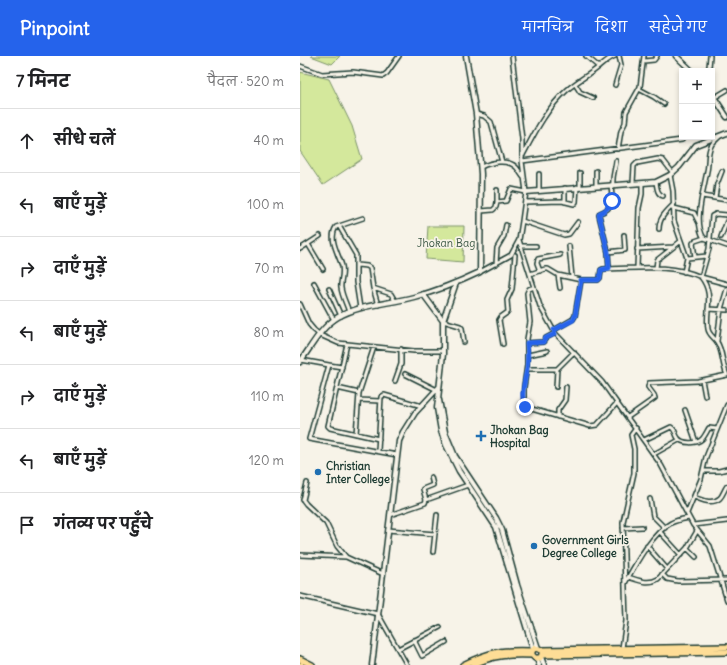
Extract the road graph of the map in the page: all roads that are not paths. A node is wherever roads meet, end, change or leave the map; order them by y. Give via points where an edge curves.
1 (399, 56) edge
2 (466, 56) edge
3 (512, 56) edge
4 (586, 56) edge
5 (615, 56) edge
6 (619, 56) edge
7 (644, 56) edge
8 (657, 56) edge
9 (676, 56) edge
10 (710, 56) edge
11 (609, 57) edge
12 (644, 61) junction
13 (300, 66) edge
14 (600, 67) junction
15 (689, 68) edge
16 (708, 68) edge
17 (575, 84) junction
18 (615, 85) dead end
19 (639, 89) junction
20 (727, 90) edge
21 (715, 96) edge
22 (593, 98) dead end
23 (715, 100) edge
24 (664, 104) dead end
25 (476, 114) junction
26 (727, 117) edge
27 (727, 133) edge
28 (720, 136) junction
29 (682, 140) dead end
30 (618, 149) junction
31 (522, 156) junction
32 (522, 161) junction
33 (616, 161) dead end
34 (502, 162) junction
35 (481, 167) junction
36 (596, 171) dead end
37 (722, 171) dead end
38 (580, 173) dead end
39 (539, 174) dead end
40 (672, 174) junction
41 (524, 178) junction
42 (656, 182) junction
43 (633, 183) junction
44 (642, 183) junction
45 (612, 185) junction
46 (596, 186) junction
47 (579, 187) junction
48 (565, 188) junction
49 (497, 190) dead end
50 (539, 190) junction
51 (526, 192) junction
52 (663, 196) dead end
53 (702, 196) junction
54 (715, 198) junction
55 (727, 200) edge
56 (497, 202) junction
57 (524, 202) junction
58 (565, 202) junction
59 (674, 206) junction
60 (481, 211) junction
61 (727, 214) edge
62 (363, 218) dead end
63 (727, 221) edge
64 (522, 222) junction
65 (578, 222) dead end
66 (700, 224) junction
67 (506, 225) dead end
68 (339, 226) junction
69 (659, 229) dead end
70 (624, 235) dead end
71 (320, 236) dead end
72 (721, 237) dead end
73 (704, 238) junction
74 (519, 240) junction
75 (710, 240) junction
76 (682, 241) junction
77 (308, 244) junction
78 (521, 246) junction
79 (536, 246) dead end
80 (569, 246) dead end
81 (727, 246) edge
82 (674, 247) junction
83 (300, 249) edge
84 (637, 249) junction
85 (608, 252) junction
86 (513, 255) junction
87 (524, 255) junction
88 (560, 255) dead end
89 (707, 256) junction
90 (694, 257) junction
91 (687, 258) junction
92 (496, 264) junction
93 (357, 265) junction
94 (609, 268) junction
95 (637, 268) junction
96 (656, 268) junction
97 (323, 269) dead end
98 (540, 271) junction
99 (480, 272) junction
100 (684, 272) junction
101 (530, 274) junction
102 (558, 275) junction
103 (572, 277) junction
104 (701, 277) junction
105 (581, 280) junction
106 (456, 283) junction
107 (314, 284) dead end
108 (727, 284) edge
109 (534, 287) junction
110 (373, 288) junction
111 (560, 288) dead end
112 (329, 289) dead end
113 (727, 289) edge
114 (423, 294) junction
115 (395, 301) junction
116 (300, 304) edge
117 (378, 305) junction
118 (360, 308) junction
119 (708, 309) junction
120 (721, 309) junction
121 (727, 310) edge
122 (349, 312) junction
123 (341, 316) junction
124 (334, 320) junction
125 (443, 321) junction
126 (554, 332) junction
127 (320, 334) junction
128 (717, 341) junction
129 (464, 342) dead end
130 (527, 343) junction
131 (347, 344) junction
132 (503, 344) dead end
133 (374, 347) junction
134 (401, 349) junction
135 (443, 351) junction
136 (547, 351) dead end
137 (574, 352) junction
138 (528, 355) junction
139 (722, 357) junction
140 (727, 358) edge
141 (301, 361) edge
142 (329, 365) junction
143 (342, 367) junction
144 (557, 369) junction
145 (527, 370) junction
146 (405, 374) dead end
147 (702, 380) junction
148 (395, 381) dead end
149 (556, 387) dead end
150 (566, 387) dead end
151 (336, 388) junction
152 (438, 388) junction
153 (359, 393) junction
154 (705, 396) dead end
155 (438, 398) junction
156 (359, 400) junction
157 (380, 401) junction
158 (618, 403) junction
159 (727, 405) edge
160 (422, 406) junction
161 (685, 410) dead end
162 (558, 417) junction
163 (628, 417) junction
164 (636, 428) junction
165 (717, 429) junction
166 (356, 434) junction
167 (378, 440) junction
168 (644, 440) junction
169 (679, 440) junction
170 (696, 442) junction
171 (378, 451) junction
172 (654, 454) junction
173 (397, 455) junction
174 (727, 469) edge
175 (703, 471) junction
176 (431, 477) dead end
177 (306, 483) dead end
178 (468, 485) junction
179 (727, 486) edge
180 (694, 497) junction
181 (302, 499) edge
182 (650, 499) dead end
183 (426, 500) junction
184 (687, 513) junction
185 (390, 515) junction
186 (437, 515) dead end
187 (689, 518) junction
188 (727, 521) edge
189 (693, 525) junction
190 (642, 527) dead end
191 (623, 528) junction
192 (664, 528) junction
193 (388, 530) junction
194 (697, 531) junction
195 (660, 532) junction
196 (435, 534) junction
197 (647, 546) junction
198 (688, 548) junction
199 (433, 552) dead end
200 (300, 555) edge
201 (681, 555) junction
202 (346, 557) junction
203 (696, 557) dead end
204 (667, 569) junction
205 (383, 574) junction
206 (662, 574) junction
207 (628, 577) junction
208 (721, 580) junction
209 (727, 580) edge
210 (625, 583) junction
211 (300, 596) edge
212 (727, 600) edge
213 (378, 614) junction
214 (440, 627) dead end
215 (414, 640) junction
216 (446, 642) dead end
217 (727, 647) edge
218 (398, 649) junction
219 (621, 649) junction
220 (727, 652) edge
221 (537, 653) junction
222 (300, 659) edge
223 (312, 665) edge
224 (372, 665) edge
225 (407, 665) edge
226 (463, 665) edge
227 (473, 665) edge
228 (539, 665) edge
229 (544, 665) edge

1 - 13 street via 387,74 382,76 353,72 322,74
2 - 25 street
3 - 31 street
4 - 14 street
5 - 11 street
6 - 18 street via 621,65
7 - 12 street
8 - 12 street via 654,60
9 - 15 street
10 - 16 street
11 - 14 street
12 - 19 street
14 - 17 street
17 - 22 street via 580,92
17 - 31 street via 548,111
19 - 24 street
19 - 30 street via 626,112
20 - 21 street
23 - 26 street
25 - 34 street via 491,122
25 - 35 street
27 - 28 street
28 - 40 street via 696,145
28 - 53 street via 710,147
29 - 30 street
30 - 32 street
31 - 32 street
32 - 41 street
33 - 45 street
34 - 35 street
34 - 41 street via 515,166
35 - 60 street
36 - 46 street
37 - 54 street
38 - 47 street
39 - 50 street
40 - 42 street
40 - 43 street via 663,160 637,163 634,166
40 - 59 street
41 - 51 street
42 - 44 street
42 - 52 street via 658,192
43 - 44 street
43 - 45 street
44 - 84 street via 638,208
45 - 46 street
45 - 85 street via 611,203 608,209 599,215
46 - 47 street
47 - 48 street
47 - 58 street via 575,203
48 - 50 street
48 - 58 street
49 - 56 street
50 - 51 street
51 - 56 street via 511,189 506,201
51 - 57 street
53 - 54 street
53 - 66 street
54 - 55 street
56 - 60 street via 495,209
57 - 58 street
57 - 64 street
59 - 66 street via 694,213
59 - 69 street via 662,217
59 - 76 street via 674,221
60 - 99 street
61 - 75 street via 713,214
62 - 68 street
63 - 72 street
64 - 65 street via 564,235 569,234
64 - 74 street
66 - 73 street
67 - 92 street via 504,236 497,248
68 - 93 street via 356,256
68 - 122 street via 334,232 335,247 342,268 341,288
70 - 85 street via 625,250
71 - 77 street
73 - 75 street
73 - 90 street via 693,243
74 - 78 street
74 - 86 street
75 - 81 street
75 - 89 street
76 - 82 street
76 - 91 street
77 - 83 street
77 - 97 street
78 - 79 street
78 - 87 street
80 - 103 street
82 - 84 street
82 - 96 street via 657,260
84 - 95 street
85 - 94 street
86 - 87 street
86 - 92 street
86 - 132 street via 512,289 507,300 508,312 499,320
87 - 101 street
88 - 98 street via 538,259
89 - 90 street
89 - 104 street
90 - 91 street
91 - 100 street
92 - 99 street
93 - 110 street via 370,268
93 - 118 street via 356,282
94 - 95 street
94 - 105 street via 601,270 598,280
95 - 96 street
96 - 100 street via 673,268
98 - 101 street
98 - 102 street via 548,270
99 - 106 street
100 - 104 street
101 - 109 street
102 - 103 street
102 - 111 street
103 - 105 street
104 - 108 street
104 - 119 street via 709,293
105 - 126 street via 573,320
106 - 114 street
106 - 125 street
107 - 124 street
109 - 126 street via 540,306
109 - 130 street via 527,292 530,318
110 - 115 street via 391,294
110 - 117 street
112 - 123 street
113 - 120 street
114 - 115 street
114 - 125 street
115 - 117 street
116 - 127 street via 311,328
117 - 118 street
118 - 122 street
119 - 120 street
119 - 128 street via 708,329
120 - 121 street
120 - 128 street
122 - 123 street
123 - 124 street
124 - 127 street
125 - 129 street via 460,326
125 - 135 street
126 - 130 street via 543,342
126 - 137 street
127 - 131 street via 332,341
127 - 141 street
128 - 139 street
130 - 138 street
131 - 133 street
131 - 143 street
133 - 134 street
133 - 153 street
134 - 135 street
134 - 148 street
135 - 152 street
136 - 138 street
137 - 144 street
137 - 158 street
138 - 145 street
139 - 140 street
139 - 147 street via 727,375
141 - 142 street
142 - 143 street
142 - 171 street via 309,439
143 - 151 street
144 - 145 street
144 - 149 street
145 - 162 street via 524,387 525,407
146 - 152 street
147 - 154 street
147 - 163 street via 650,383 648,387 655,398
150 - 162 street via 566,400 558,410
151 - 153 street
151 - 166 street via 328,427
152 - 155 street
152 - 160 street
153 - 156 street
155 - 178 street via 443,438
155 - 221 street via 445,432 452,449 502,530
156 - 157 street
156 - 166 street
157 - 160 street via 380,397 384,395
157 - 167 street
158 - 162 street via 594,426
158 - 163 street
159 - 165 street
160 - 173 street via 403,432
161 - 170 street
163 - 164 street
164 - 168 street
164 - 191 street via 631,435 634,473 624,512
165 - 170 street via 709,428 701,440
165 - 175 street
166 - 167 street
167 - 171 street
168 - 169 street via 671,427
168 - 172 street
169 - 170 street
169 - 172 street
171 - 173 street
172 - 184 street
173 - 185 street
174 - 175 street
175 - 180 street
176 - 183 street via 433,485 423,489
177 - 181 street
178 - 183 street
178 - 221 street via 496,527
179 - 180 street via 717,500 708,502
180 - 184 street
181 - 202 street via 326,523 337,546
182 - 192 street via 653,516
183 - 185 street via 423,504
184 - 187 street
185 - 193 street
186 - 196 street
187 - 189 street
187 - 192 street via 671,523
188 - 189 street
189 - 194 street
190 - 191 street
191 - 210 street
192 - 195 street
193 - 196 street
193 - 205 street
194 - 198 street
194 - 208 street via 710,546
195 - 197 street
195 - 201 street
196 - 199 street
197 - 204 street
197 - 207 street
198 - 201 street
198 - 203 street
200 - 202 street
201 - 204 street
202 - 205 street
204 - 206 street
205 - 213 street
206 - 207 street via 650,582
206 - 208 street via 667,579 678,582
207 - 210 street
208 - 209 street
208 - 212 street
210 - 219 street via 626,628
211 - 213 street
213 - 218 street
213 - 224 street
214 - 215 street
215 - 216 street via 422,656
215 - 218 street
217 - 219 main road
218 - 225 street
219 - 221 main road
220 - 221 main road
221 - 226 main road via 498,652
221 - 227 main road via 496,656
221 - 228 street
221 - 229 street
222 - 223 main road

